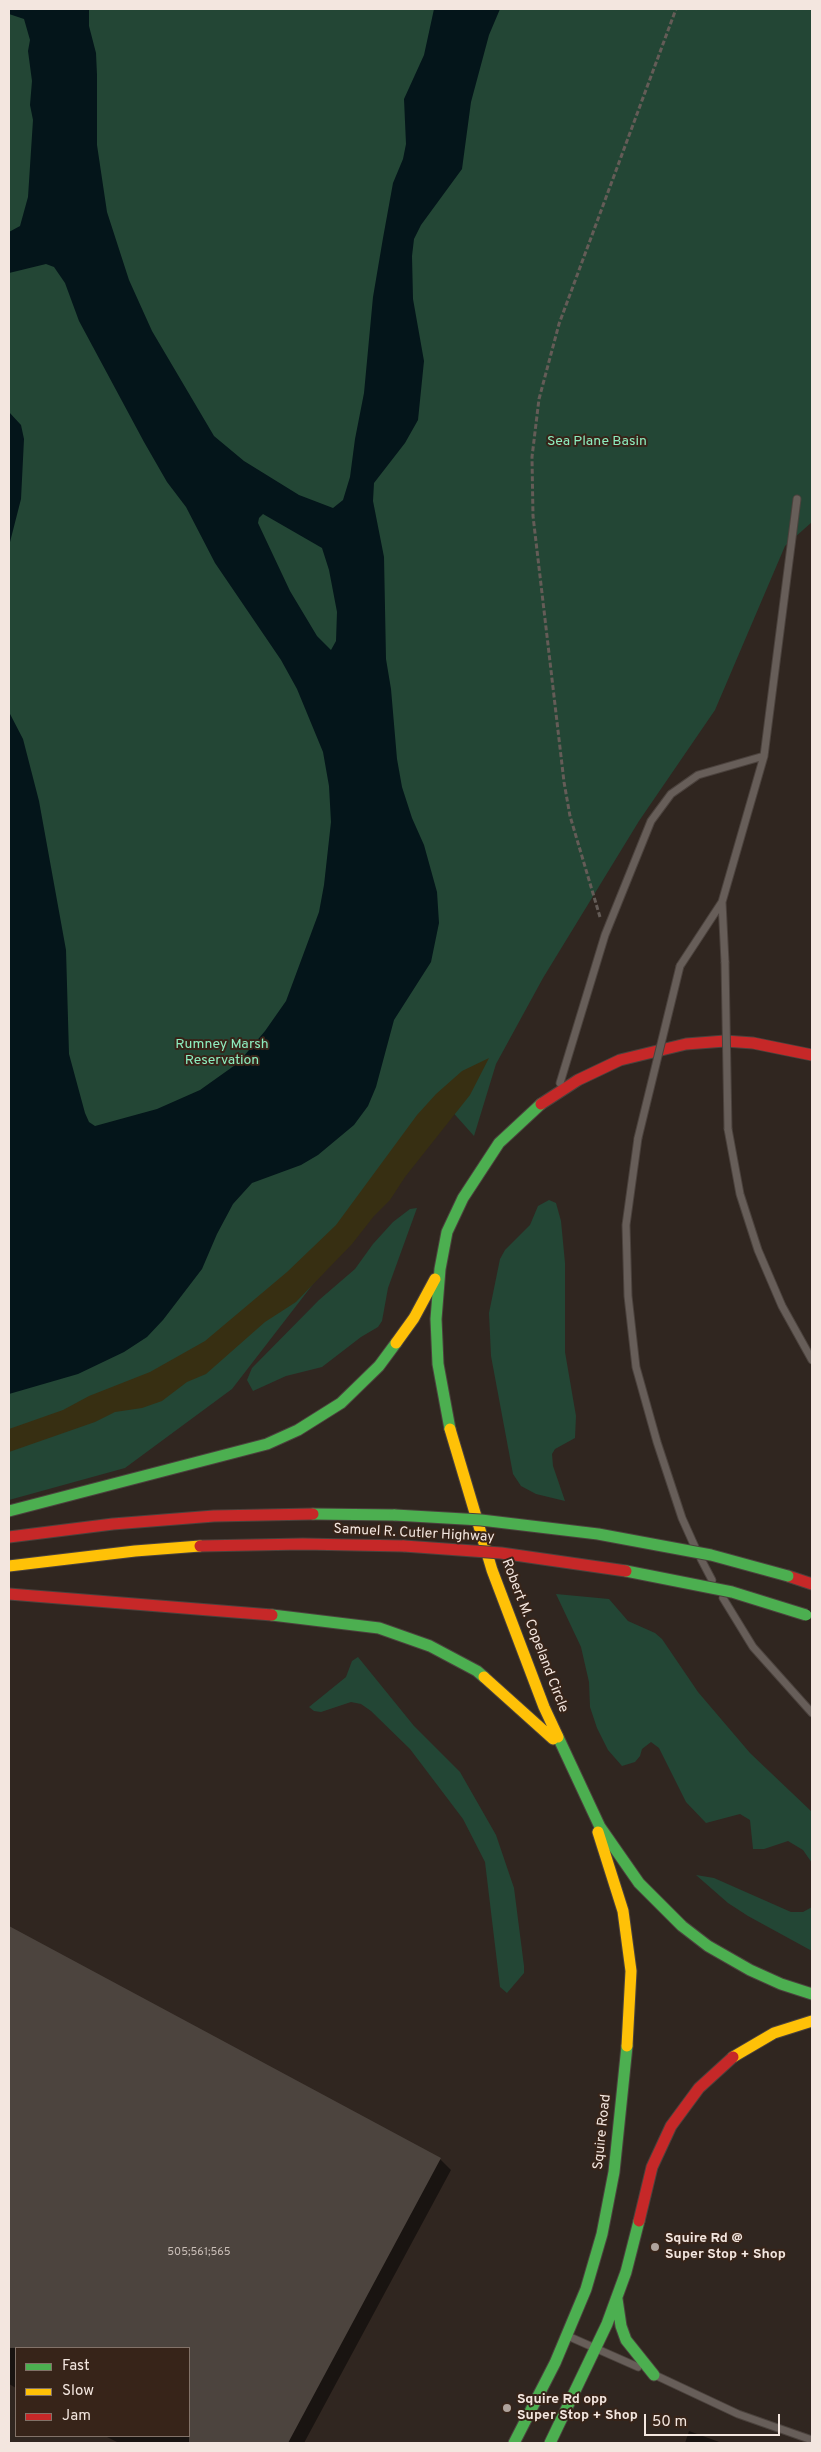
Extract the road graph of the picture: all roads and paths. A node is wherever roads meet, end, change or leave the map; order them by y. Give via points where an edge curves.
1 (676, 9) edge
2 (797, 499) dead end
3 (764, 756) junction
4 (722, 902) junction
5 (605, 935) junction
6 (812, 1055) edge
7 (557, 1093) junction
8 (440, 1269) junction
9 (812, 1360) edge
10 (9, 1511) edge
11 (9, 1537) edge
12 (9, 1566) edge
13 (812, 1584) edge
14 (9, 1594) edge
15 (809, 1616) edge
16 (812, 1713) edge
17 (561, 1746) junction
18 (591, 1810) junction
19 (812, 1994) edge
20 (812, 2021) edge
21 (617, 2299) junction
22 (568, 2336) junction
23 (597, 2349) junction
24 (654, 2375) junction
25 (812, 2440) edge
26 (514, 2443) edge
27 (550, 2443) edge

1 - 5 path via 559,324 538,400 532,457 534,525 564,782 581,860
2 - 3 lane
3 - 4 lane
3 - 5 lane via 698,775 671,794 651,821
4 - 9 lane, bridge via 728,1129 740,1194 758,1250 782,1306
4 - 16 lane, bridge via 680,966 638,1138 626,1224 628,1296 636,1367 682,1518 708,1574 752,1647
5 - 7 lane
6 - 7 main road, Robert M. Copeland Circle via 777,1046 740,1042 686,1044 620,1060
7 - 8 main road, Robert M. Copeland Circle via 516,1125 483,1164 452,1219
8 - 10 main road via 414,1318 379,1366 341,1403 298,1430 235,1454
8 - 17 main road, Robert M. Copeland Circle via 437,1348 451,1433 492,1570
11 - 13 main road, Samuel R. Cutler Highway, bridge via 113,1524 282,1513 481,1520 598,1534 711,1555
12 - 15 main road, Samuel R. Cutler Highway, bridge via 202,1546 404,1546 500,1553 618,1569 732,1592
14 - 17 main road via 199,1608 379,1628 430,1646 476,1672
17 - 18 main road, Robert M. Copeland Circle
18 - 19 main road, Robert M. Copeland Circle via 624,1865 682,1926 708,1946 750,1970
18 - 22 main road, Squire Road via 623,1911 630,1952 631,1994 620,2125 609,2203 591,2271
20 - 21 main road via 774,2033 739,2052 708,2078 679,2112 652,2167
21 - 23 main road
21 - 24 main road via 626,2340
22 - 23 lane
22 - 26 main road, Squire Road
23 - 24 lane
23 - 27 main road
24 - 25 lane via 738,2414

